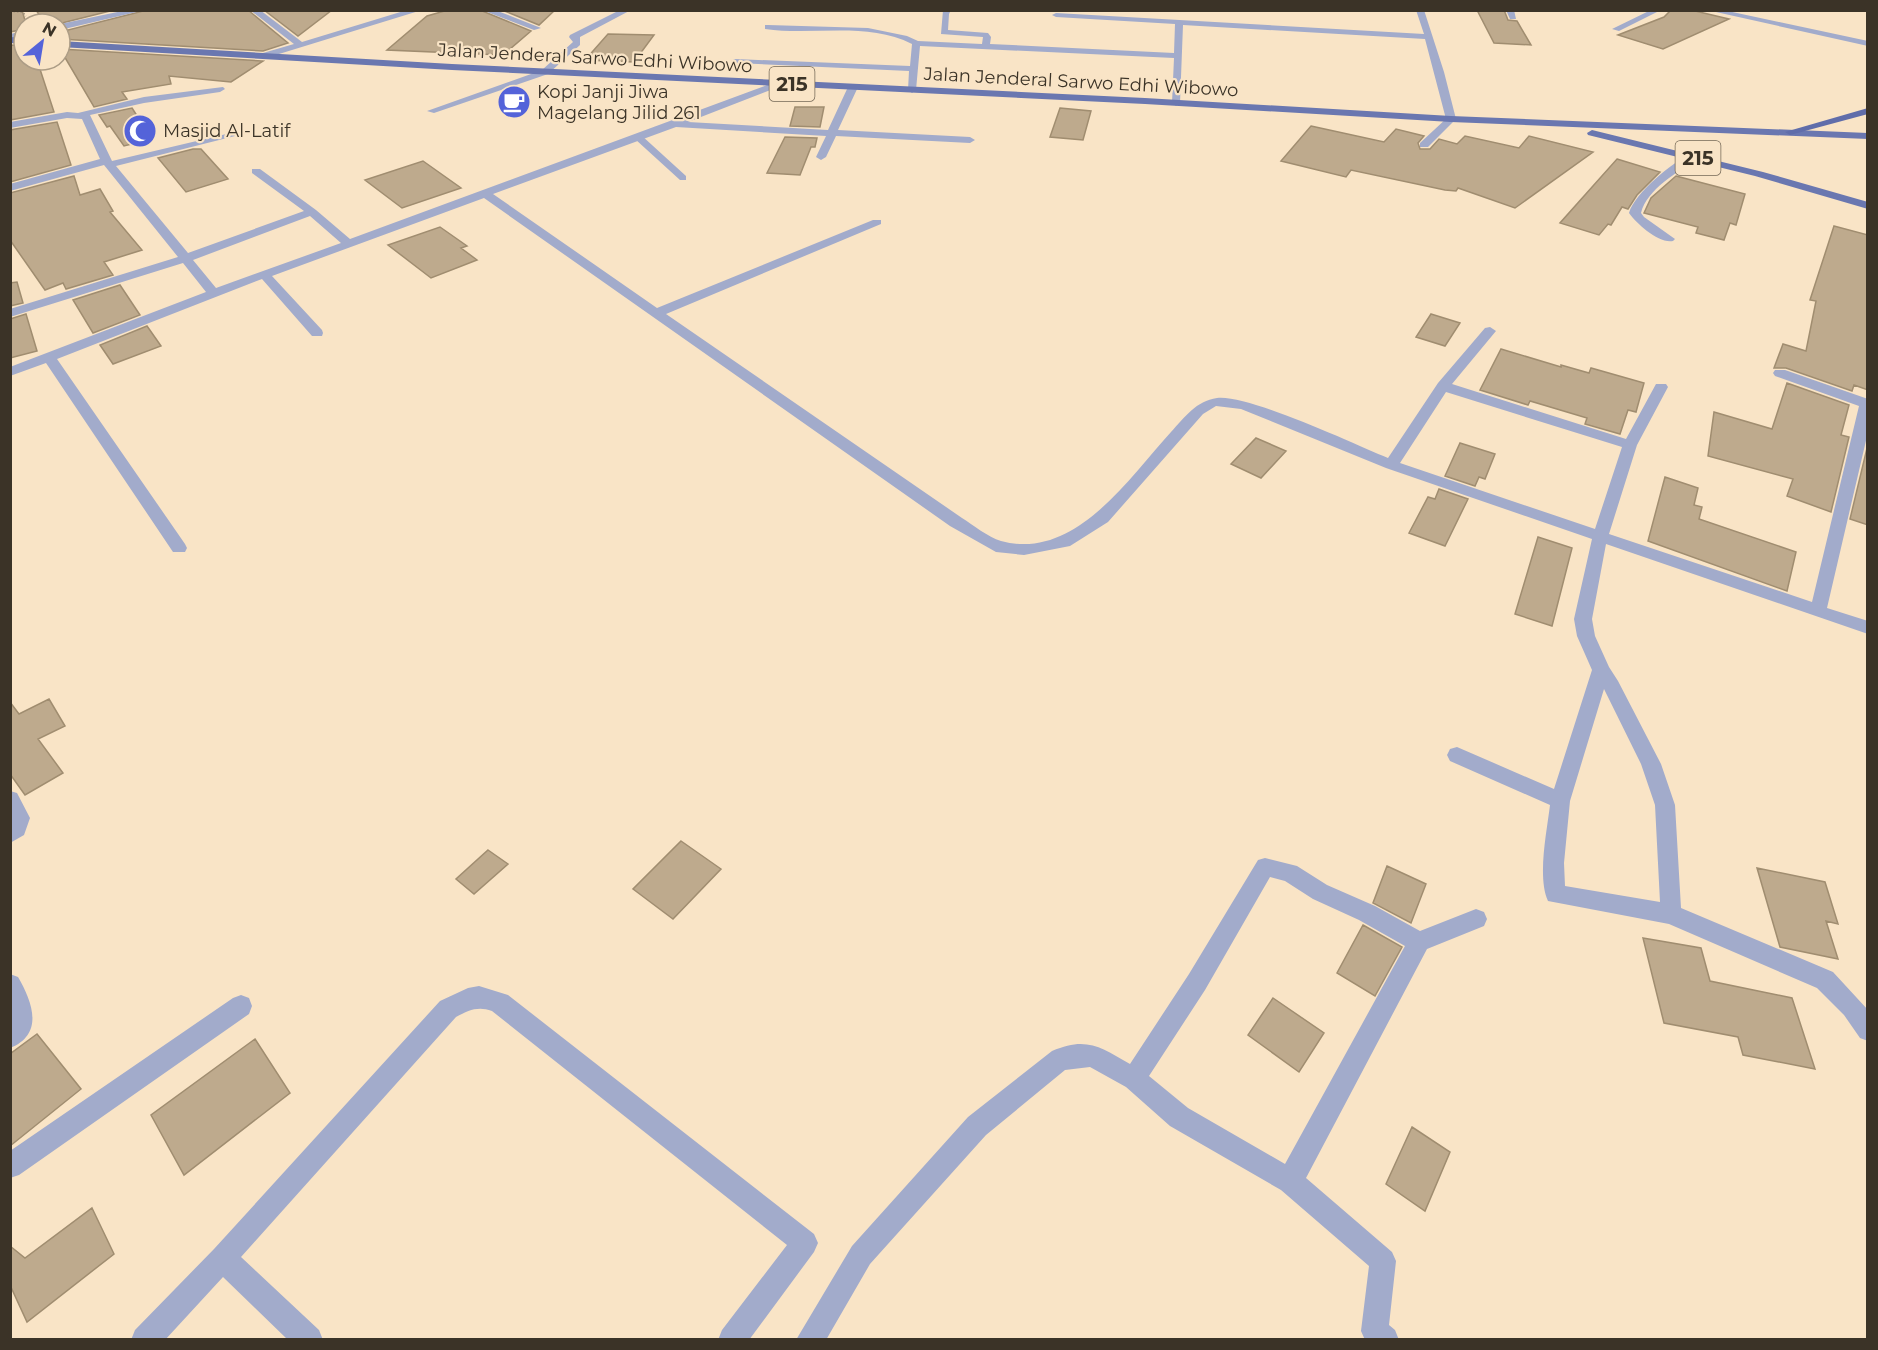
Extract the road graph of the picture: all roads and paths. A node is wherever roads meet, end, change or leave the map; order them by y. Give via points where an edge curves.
1 (141, 10) edge
2 (254, 10) edge
3 (418, 10) edge
4 (486, 10) edge
5 (627, 10) edge
6 (948, 10) edge
7 (1420, 10) edge
8 (1658, 10) edge
9 (1710, 10) edge
10 (1765, 12) dead end
11 (1056, 15) dead end
12 (1123, 15) edge
13 (1179, 22) junction
14 (72, 24) edge
15 (768, 27) dead end
16 (537, 28) dead end
17 (1616, 28) dead end
18 (1868, 35) edge
19 (1428, 37) junction
20 (299, 44) junction
21 (916, 44) junction
22 (1868, 44) edge
23 (72, 45) edge
24 (986, 47) junction
25 (266, 55) junction
26 (1178, 56) junction
27 (735, 61) dead end
28 (914, 69) junction
29 (545, 72) junction
30 (778, 84) junction
31 (853, 87) junction
32 (220, 89) dead end
33 (912, 90) junction
34 (1176, 103) junction
35 (431, 111) dead end
36 (1868, 111) edge
37 (82, 114) junction
38 (1450, 119) junction
39 (1525, 123) junction
40 (675, 124) junction
41 (10, 125) edge
42 (1649, 126) junction
43 (1790, 132) junction
44 (235, 133) dead end
45 (832, 134) junction
46 (1868, 136) edge
47 (638, 137) junction
48 (970, 140) dead end
49 (1424, 145) dead end
50 (1663, 149) junction
51 (821, 157) dead end
52 (1692, 157) junction
53 (107, 163) junction
54 (256, 171) dead end
55 (683, 178) dead end
56 (10, 188) edge
57 (484, 193) junction
58 (1868, 206) edge
59 (312, 212) junction
60 (877, 222) dead end
61 (1669, 239) dead end
62 (348, 243) junction
63 (186, 258) junction
64 (265, 275) junction
65 (214, 293) junction
66 (10, 313) edge
67 (656, 313) junction
68 (1490, 331) dead end
69 (317, 333) dead end
70 (49, 357) junction
71 (10, 372) edge
72 (1780, 373) dead end
73 (1443, 386) junction
74 (1661, 387) dead end
75 (1867, 403) edge
76 (1630, 445) junction
77 (1391, 465) junction
78 (1600, 537) junction
79 (178, 548) dead end
80 (1818, 611) junction
81 (1868, 628) edge
82 (1606, 678) junction
83 (1457, 755) dead end
84 (10, 799) edge
85 (1560, 801) junction
86 (10, 834) edge
87 (1671, 914) junction
88 (1476, 919) dead end
89 (1419, 942) junction
90 (10, 985) edge
91 (241, 1006) dead end
92 (1868, 1030) edge
93 (10, 1037) edge
94 (1134, 1079) junction
95 (10, 1166) edge
96 (1290, 1181) junction
97 (223, 1258) junction
98 (144, 1340) edge
99 (309, 1340) edge
100 (732, 1340) edge
101 (810, 1340) edge
102 (1385, 1340) edge

1 - 14 street
2 - 20 street
3 - 20 street
4 - 16 street
5 - 29 street via 573,37 578,43
6 - 24 lane via 944,32 985,35
7 - 19 lane
8 - 17 lane
9 - 22 lane
10 - 18 lane
11 - 12 lane
12 - 13 lane
13 - 19 lane
13 - 26 lane
15 - 21 lane via 884,33 909,38
19 - 38 lane
20 - 25 street
21 - 24 lane
21 - 28 lane
23 - 25 main road, Jalan Jenderal Sarwo Edhi Wibowo / 215
24 - 26 lane
25 - 29 main road, Jalan Jenderal Sarwo Edhi Wibowo / 215
26 - 34 lane
27 - 28 lane
28 - 33 lane
29 - 30 main road, Jalan Jenderal Sarwo Edhi Wibowo / 215
29 - 35 lane
30 - 31 main road, Jalan Jenderal Sarwo Edhi Wibowo / 215
30 - 40 street
31 - 33 main road, Jalan Jenderal Sarwo Edhi Wibowo / 215
31 - 45 street
32 - 37 street
33 - 34 main road, Jalan Jenderal Sarwo Edhi Wibowo / 215
34 - 38 main road, Jalan Jenderal Sarwo Edhi Wibowo / 215
36 - 43 highway, 215
37 - 41 street
37 - 53 street
38 - 39 main road, Jalan Jenderal Sarwo Edhi Wibowo / 215
38 - 49 street
39 - 42 main road, Jalan Jenderal Sarwo Edhi Wibowo / 215
39 - 50 main road, Jalan Jenderal Sarwo Edhi Wibowo / 215
40 - 45 street
40 - 47 street
42 - 43 main road, Jalan Jenderal Sarwo Edhi Wibowo / 215
42 - 50 main road, 215 via 1642,135
43 - 46 main road, Jalan Jenderal Sarwo Edhi Wibowo / 215
44 - 53 street
45 - 48 street
45 - 51 street
47 - 55 lane
47 - 57 street
50 - 52 main road, Jalan Jenderal Sarwo Edhi Wibowo / 215
52 - 58 main road, Jalan Jenderal Sarwo Edhi Wibowo / 215
52 - 61 street via 1635,207 1640,219
53 - 56 street
53 - 63 street
54 - 59 street
57 - 62 street
57 - 67 street
59 - 62 street
59 - 63 street
60 - 67 street
62 - 64 street
63 - 65 street
63 - 66 street
64 - 65 street
64 - 69 street
65 - 70 street
67 - 77 street via 996,546 1042,547 1081,533 1102,518 1186,423 1211,402 1246,406
68 - 73 street
70 - 71 street
70 - 79 street
72 - 75 street
73 - 76 street
73 - 77 street
74 - 76 street
75 - 80 street
76 - 78 street
77 - 78 street
78 - 80 street
78 - 82 street via 1582,619
80 - 81 street
82 - 85 street
82 - 87 street via 1651,764 1665,805
83 - 85 street
84 - 86 street via 20,818 17,829
85 - 87 street via 1555,894
87 - 92 street via 1826,980
88 - 89 street
89 - 94 street via 1290,873 1265,867
89 - 96 street
90 - 93 street via 23,1007 22,1022
91 - 95 street
94 - 96 street via 1179,1116
94 - 101 street via 1092,1054 1060,1059 977,1126 861,1255
96 - 102 street via 1383,1261 1375,1331
97 - 98 street
97 - 99 street
97 - 100 street via 448,1009 483,995 500,1003 805,1244

